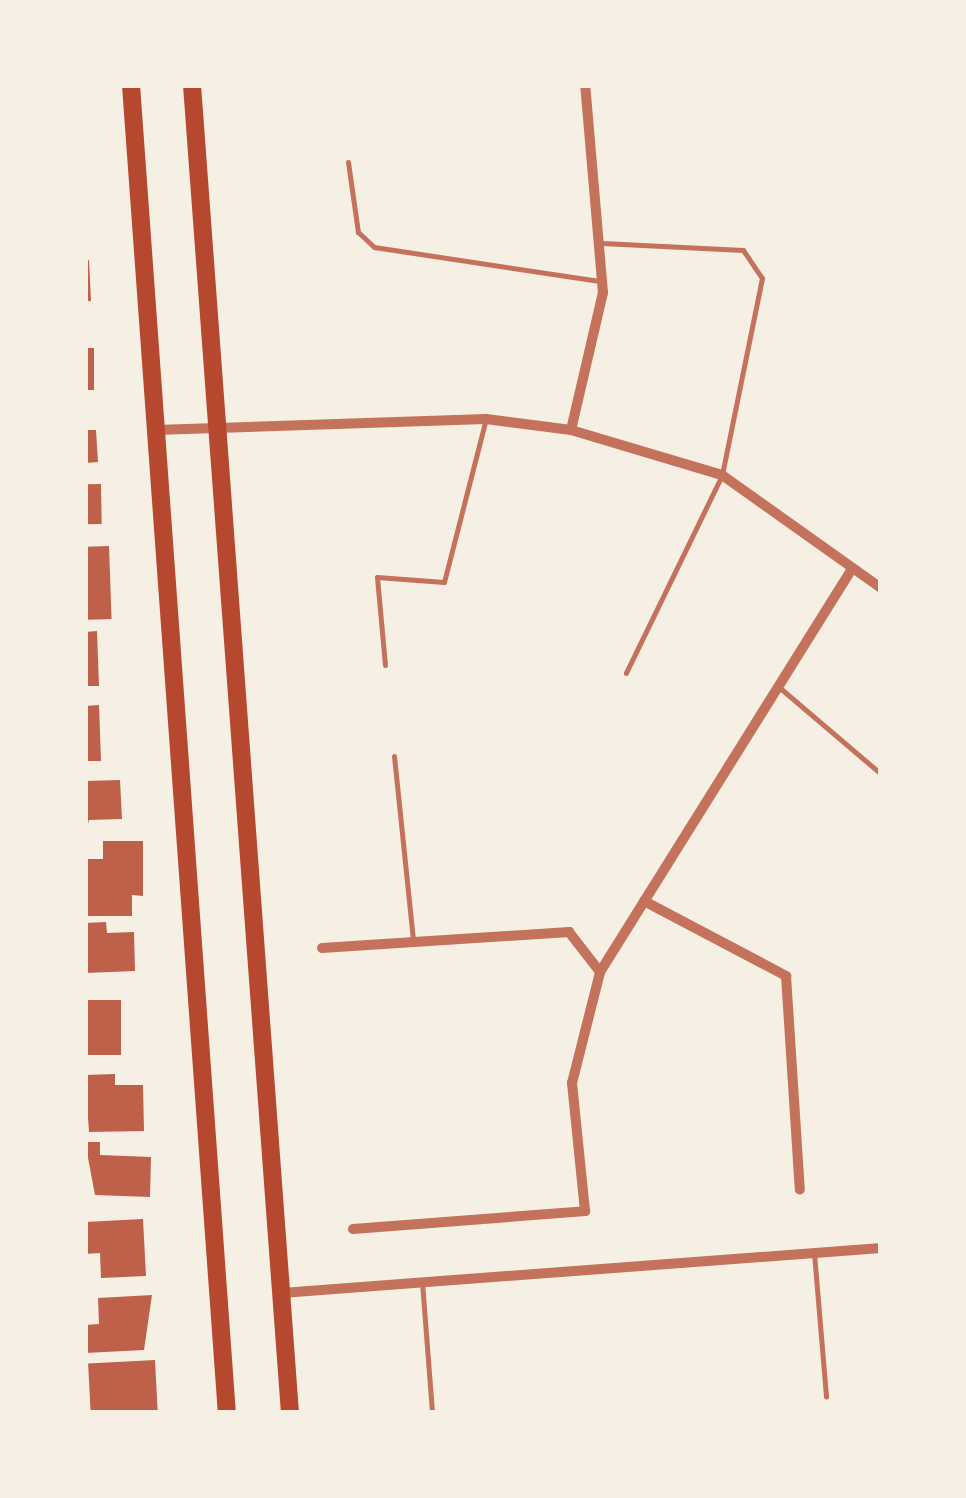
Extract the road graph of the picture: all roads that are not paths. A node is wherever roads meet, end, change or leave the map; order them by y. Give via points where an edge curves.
1 (131, 85) edge
2 (192, 85) edge
3 (585, 85) edge
4 (348, 162) dead end
5 (598, 242) junction
6 (602, 281) junction
7 (486, 419) junction
8 (215, 428) junction
9 (154, 430) junction
10 (571, 430) junction
11 (722, 476) junction
12 (852, 568) junction
13 (881, 588) edge
14 (384, 665) dead end
15 (626, 673) dead end
16 (778, 686) junction
17 (394, 756) dead end
18 (881, 774) edge
19 (644, 901) junction
20 (413, 939) junction
21 (322, 948) dead end
22 (600, 972) junction
23 (800, 1190) dead end
24 (353, 1228) dead end
25 (881, 1248) edge
26 (814, 1253) junction
27 (422, 1282) junction
28 (282, 1294) junction
29 (826, 1397) dead end
30 (227, 1413) edge
31 (290, 1413) edge
32 (432, 1413) edge

1 - 9 main road
2 - 8 main road
3 - 5 street
4 - 6 lane via 358,232 374,247
5 - 6 street
5 - 11 lane via 744,250 758,261
6 - 10 street
7 - 8 street
7 - 10 street
7 - 14 lane via 444,582 377,577
8 - 9 street
8 - 28 main road
9 - 30 main road
10 - 11 street
11 - 12 street
11 - 15 lane
12 - 13 street
12 - 16 street
16 - 18 lane
16 - 19 street
17 - 20 lane
19 - 22 street
19 - 23 street via 786,976
20 - 21 street
20 - 22 street via 569,932
22 - 24 street via 572,1083 584,1210
25 - 26 street
26 - 27 street
26 - 29 lane
27 - 28 street
27 - 32 lane
28 - 31 main road

